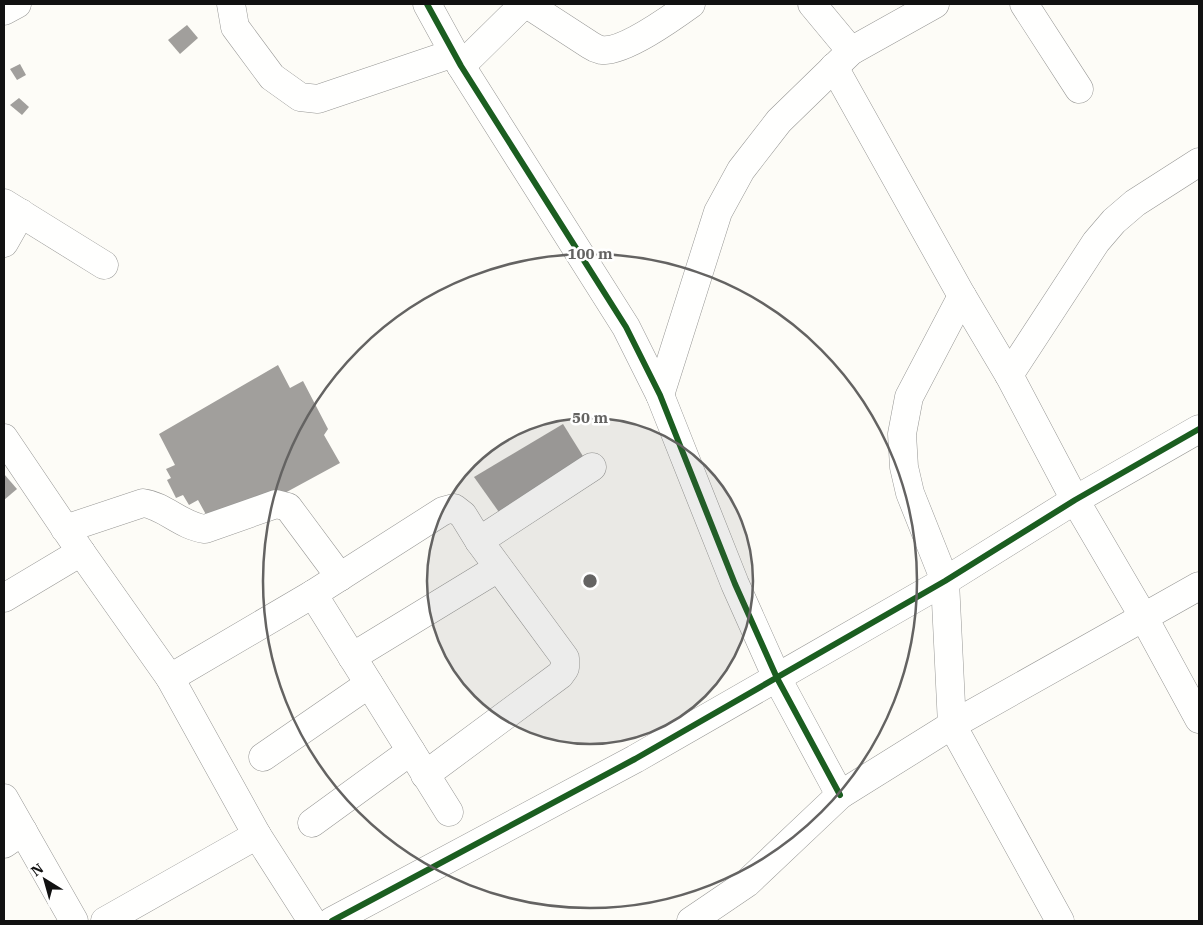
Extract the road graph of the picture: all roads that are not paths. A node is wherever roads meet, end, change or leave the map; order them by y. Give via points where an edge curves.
1 (16, 4) edge
2 (231, 4) edge
3 (427, 4) edge
4 (525, 4) edge
5 (691, 4) edge
6 (812, 4) edge
7 (935, 4) edge
8 (1024, 4) edge
9 (4, 11) edge
10 (843, 59) junction
11 (458, 60) junction
12 (1079, 89) dead end
13 (1199, 162) edge
14 (12, 208) edge
15 (4, 243) edge
16 (104, 265) dead end
17 (962, 296) junction
18 (1008, 376) junction
19 (660, 394) junction
20 (1199, 428) edge
21 (4, 438) edge
22 (592, 467) dead end
23 (1075, 500) junction
24 (65, 529) junction
25 (479, 541) junction
26 (80, 552) junction
27 (498, 568) junction
28 (340, 577) junction
29 (946, 581) junction
30 (1199, 586) edge
31 (314, 594) junction
32 (4, 598) edge
33 (1144, 616) junction
34 (352, 657) junction
35 (170, 678) junction
36 (776, 678) junction
37 (369, 684) junction
38 (1199, 719) edge
39 (952, 724) junction
40 (411, 751) junction
41 (263, 757) dead end
42 (425, 775) junction
43 (840, 795) junction
44 (4, 798) edge
45 (449, 812) dead end
46 (312, 823) dead end
47 (257, 836) junction
48 (14, 838) edge
49 (74, 921) edge
50 (105, 921) edge
51 (312, 921) edge
52 (332, 921) edge
53 (691, 921) edge
54 (1060, 921) edge

1 - 9 street
2 - 11 street via 235,26 272,78 300,97 318,99
3 - 11 street
4 - 5 street via 601,50 638,38
4 - 11 street
6 - 10 street
7 - 10 street
8 - 12 street
10 - 17 street
10 - 19 street via 779,121 741,170 727,195 718,212
11 - 19 street via 626,326
13 - 18 street via 1135,203 1114,221 1096,242
14 - 15 street
14 - 16 street
17 - 18 street
17 - 29 street via 909,397 902,434 904,467 910,492
18 - 23 street
19 - 36 street
20 - 23 street
21 - 24 street
22 - 25 street
23 - 29 street
23 - 33 street
24 - 26 street
24 - 28 street via 143,503 153,504 193,527 204,528 276,504 288,507
25 - 27 street
25 - 28 street via 454,508 443,511
26 - 32 street
26 - 35 street
27 - 34 street
27 - 42 street via 566,658 565,668 560,675
28 - 31 street
29 - 36 street
29 - 39 street
30 - 33 street
31 - 34 street
31 - 35 street
33 - 38 street
33 - 39 street
34 - 37 street
35 - 47 street
36 - 43 street
36 - 52 street via 635,759
37 - 40 street
37 - 41 street
39 - 43 street
39 - 54 street
40 - 42 street
40 - 46 street
42 - 45 street
43 - 53 street via 747,883
44 - 48 street
47 - 50 street
47 - 51 street
48 - 49 street

